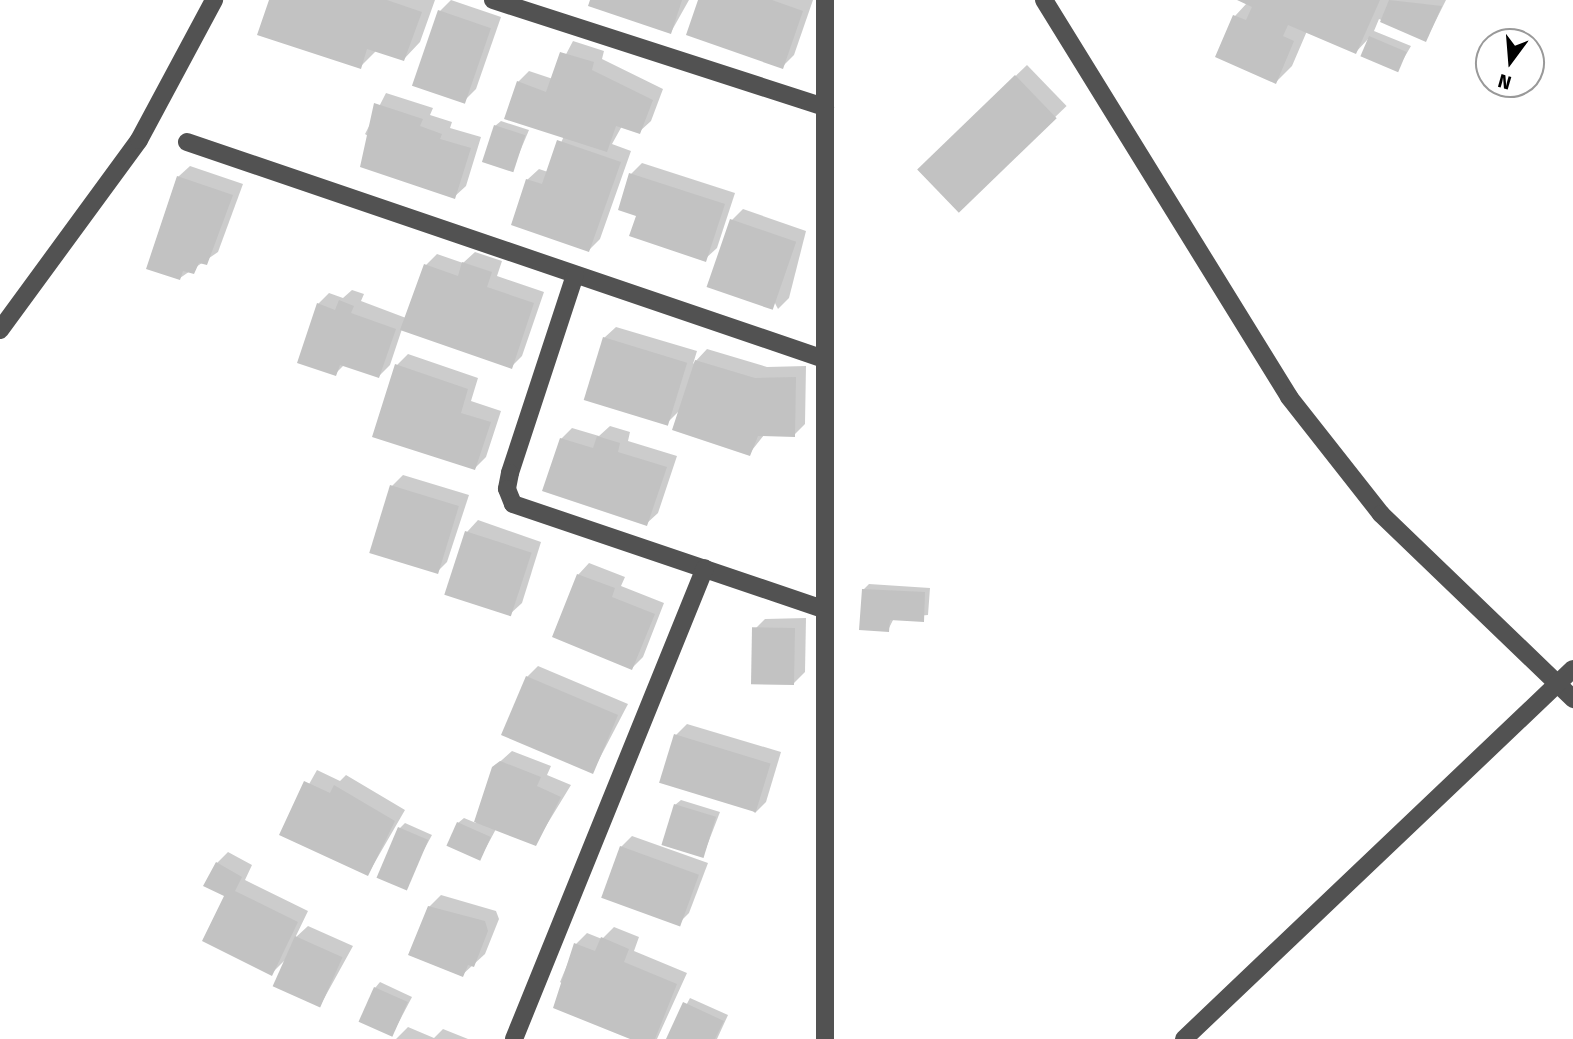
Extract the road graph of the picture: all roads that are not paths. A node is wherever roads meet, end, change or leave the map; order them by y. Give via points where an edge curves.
1 (214, 0) edge
2 (493, 0) edge
3 (825, 0) edge
4 (1044, 0) edge
5 (825, 107) junction
6 (187, 142) dead end
7 (575, 275) junction
8 (0, 330) edge
9 (824, 359) junction
10 (705, 568) junction
11 (824, 609) junction
12 (1573, 669) edge
13 (1558, 684) junction
14 (1573, 699) edge
15 (514, 1039) edge
16 (824, 1039) edge
17 (1184, 1039) edge

1 - 8 street via 139,140
2 - 5 street
3 - 5 street
4 - 13 street via 1289,397 1381,514
5 - 9 street
6 - 7 street
7 - 9 street
7 - 10 street via 506,489 513,504
9 - 11 street
10 - 11 street
10 - 15 street
11 - 16 street
12 - 13 street
13 - 14 street
13 - 17 street

